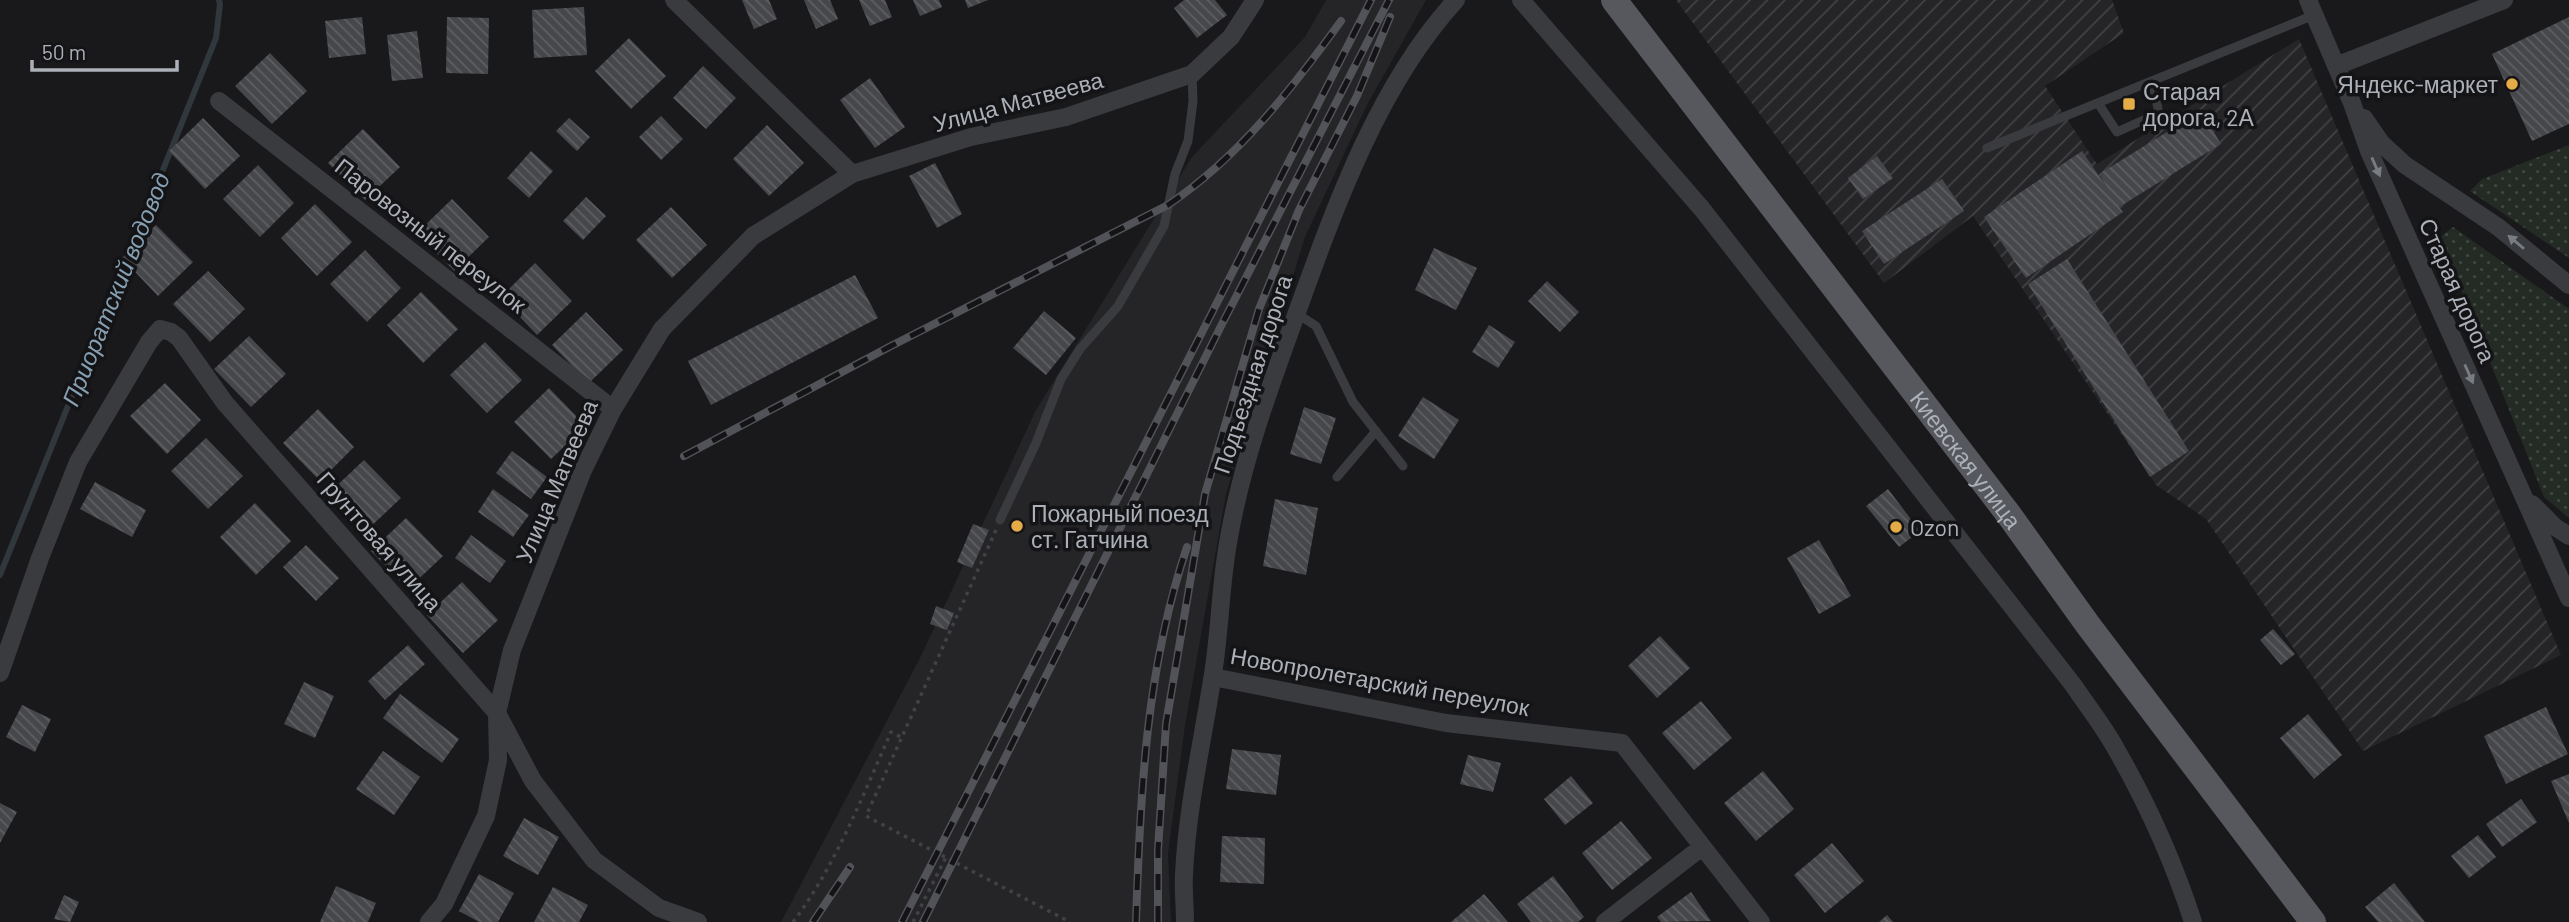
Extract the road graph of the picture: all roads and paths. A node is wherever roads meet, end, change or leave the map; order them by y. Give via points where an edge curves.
1 (674, 0) edge
2 (1255, 0) edge
3 (1456, 0) edge
4 (1521, 0) edge
5 (1614, 0) edge
6 (2504, 0) edge
7 (2311, 7) edge
8 (2336, 66) junction
9 (1192, 74) junction
10 (2152, 81) junction
11 (219, 101) dead end
12 (2098, 103) junction
13 (2352, 103) junction
14 (1987, 148) dead end
15 (852, 174) junction
16 (2569, 285) edge
17 (1296, 313) junction
18 (613, 409) junction
19 (1376, 431) junction
20 (1403, 466) dead end
21 (1337, 477) dead end
22 (2524, 496) junction
23 (1000, 520) joint
24 (2569, 536) edge
25 (2569, 598) edge
26 (0, 673) edge
27 (1213, 677) junction
28 (497, 713) junction
29 (903, 738) junction
30 (1702, 847) junction
31 (946, 857) junction
32 (2311, 921) edge
33 (429, 922) edge
34 (698, 922) edge
35 (793, 922) edge
36 (913, 922) edge
37 (1070, 922) edge
38 (1185, 922) edge
39 (1605, 922) edge
40 (1761, 922) edge
41 (2193, 922) edge

1 - 15 street
2 - 9 street, Улица Матвеева via 1231,37
3 - 17 street, Подъездная дорога via 1428,30 1379,114
4 - 41 street via 1702,209 2074,686 2137,789
5 - 32 main road, Киевская улица
6 - 8 street
7 - 8 street, Старая дорога
7 - 10 lane
8 - 13 street, Старая дорога
9 - 15 street, Улица Матвеева via 1066,117 971,137
9 - 23 lane via 1194,101 1188,141 1175,174 1164,226 1118,306 1060,379
10 - 12 lane
10 - 12 lane via 2159,113 2117,132
11 - 18 street, Паровозный переулок
12 - 14 lane
16 -> 13 street, Старая дорога via 2498,227 2405,165 2382,144
13 -> 22 street, Старая дорога via 2374,163
15 - 18 street, Улица Матвеева via 753,236 662,329
17 - 19 lane via 1315,326 1353,402
17 - 27 street, Подъездная дорога via 1243,475 1228,543
18 - 28 street, Улица Матвеева via 583,470 512,650
19 - 20 lane
19 - 21 lane
22 - 24 street, Старая дорога
22 - 25 street, Старая дорога
23 - 29 path
26 - 28 street, Грунтовая улица via 78,462 160,329 179,338 225,403
27 - 30 street, Новопролетарский переулок via 1446,723 1622,743
27 - 38 street, Подъездная дорога via 1183,875
28 - 33 street, Улица Матвеева via 498,760 486,816 444,904
28 - 34 street, Грунтовая улица via 533,780 594,860 659,908
29 - 31 path via 866,816
29 - 35 path via 891,732 849,824
30 - 39 street
30 - 40 street
31 - 36 path
31 - 37 path

